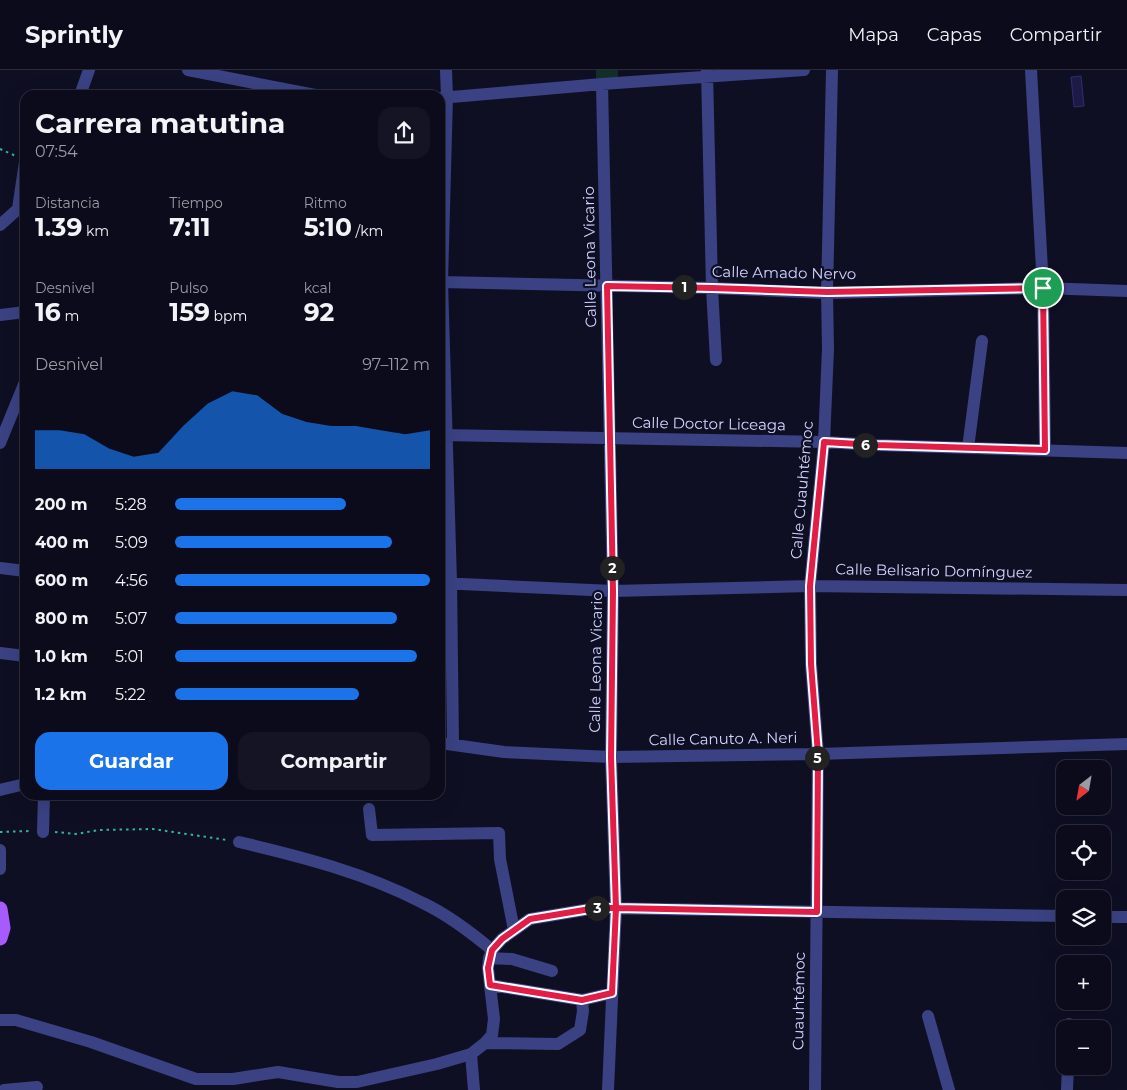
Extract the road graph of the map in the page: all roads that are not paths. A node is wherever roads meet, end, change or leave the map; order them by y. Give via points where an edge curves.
1 (89, 70) edge
2 (188, 70) edge
3 (446, 70) edge
4 (804, 70) edge
5 (832, 70) edge
6 (1030, 70) edge
7 (707, 74) edge
8 (602, 84) junction
9 (82, 90) edge
10 (289, 90) edge
11 (444, 90) edge
12 (445, 97) edge
13 (20, 176) edge
14 (0, 225) edge
15 (445, 282) edge
16 (607, 286) junction
17 (712, 288) junction
18 (1043, 288) junction
19 (827, 292) junction
20 (1127, 292) edge
21 (20, 313) edge
22 (0, 315) edge
23 (982, 341) dead end
24 (716, 360) dead end
25 (20, 394) edge
26 (445, 434) edge
27 (610, 438) junction
28 (824, 442) junction
29 (0, 443) edge
30 (968, 448) junction
31 (1045, 450) junction
32 (1127, 453) edge
33 (445, 533) edge
34 (0, 568) edge
35 (20, 570) edge
36 (446, 583) edge
37 (810, 586) junction
38 (1127, 590) edge
39 (613, 591) junction
40 (0, 652) edge
41 (20, 655) edge
42 (446, 743) edge
43 (1127, 744) edge
44 (818, 754) junction
45 (611, 757) junction
46 (20, 785) edge
47 (0, 790) edge
48 (44, 800) edge
49 (369, 809) dead end
50 (43, 832) road end
51 (239, 842) road end
52 (0, 850) edge
53 (0, 869) edge
54 (616, 908) junction
55 (0, 909) edge
56 (817, 912) junction
57 (1056, 916) edge
58 (1111, 916) edge
59 (1127, 917) edge
60 (514, 930) junction
61 (0, 938) edge
62 (491, 954) junction
63 (552, 971) dead end
64 (490, 985) junction
65 (612, 993) junction
66 (582, 1000) junction
67 (928, 1016) dead end
68 (0, 1020) edge
69 (485, 1043) junction
70 (471, 1054) junction
71 (1068, 1075) edge
72 (365, 1085) edge
73 (37, 1087) dead end
74 (4, 1090) edge
75 (474, 1090) edge
76 (608, 1090) edge
77 (815, 1090) edge
78 (949, 1090) edge
79 (1067, 1090) edge

1 - 9 street
2 - 10 street
3 - 11 street
4 - 7 street
5 - 19 street, Calle Cuauhtémoc
6 - 18 street
7 - 8 street
7 - 17 street
8 - 12 street
8 - 16 street, Calle Leona Vicario
13 - 14 street via 18,209
15 - 16 street, Calle Amado Nervo
16 - 17 street, Calle Amado Nervo
16 - 27 street, Calle Leona Vicario
17 - 19 street, Calle Amado Nervo
17 - 24 street
18 - 19 street, Calle Amado Nervo
18 - 20 street, Calle Amado Nervo
18 - 31 street
19 - 28 street, Calle Cuauhtémoc
21 - 22 street
23 - 30 street
25 - 29 street
26 - 27 street, Calle Doctor Liceaga
27 - 28 street, Calle Doctor Liceaga
27 - 39 street, Calle Leona Vicario
28 - 30 street, Calle Doctor Liceaga
28 - 37 street, Calle Cuauhtémoc
30 - 31 street, Calle Doctor Liceaga
31 - 32 street, Calle Doctor Liceaga
33 - 36 street
34 - 35 street
36 - 39 street, Calle Belisario Domínguez
36 - 42 street
37 - 38 street, Calle Belisario Domínguez
37 - 39 street, Calle Belisario Domínguez
37 - 44 street, Calle Cuauhtémoc via 811,664
39 - 45 street, Calle Leona Vicario
40 - 41 street
42 - 45 street, Calle Canuto A. Neri via 504,752
43 - 44 street, Calle Canuto A. Neri
44 - 45 street, Calle Canuto A. Neri
44 - 56 street, Calle Cuauhtémoc
45 - 54 street, Calle Leona Vicario
46 - 47 street
48 - 50 street
49 - 60 street via 372,835 499,833 500,859
51 - 62 street via 351,872 425,903 478,939
52 - 53 street
54 - 56 street
54 - 60 street via 596,908 530,919
54 - 65 street, Calle Leona Vicario
55 - 61 main road via 3,928
56 - 57 street
56 - 77 street, Cuauhtémoc
58 - 59 street
60 - 62 street
62 - 63 street
62 - 64 street via 488,968
64 - 66 street
64 - 69 street via 494,1019 492,1035
65 - 66 street
65 - 76 street, Calle Leona Vicario
66 - 69 street via 580,1030 558,1044
67 - 78 street
68 - 72 street via 16,1020 91,1042 196,1079 233,1079 278,1072
69 - 70 street
70 - 72 street
70 - 75 street
71 - 79 street
73 - 74 street

